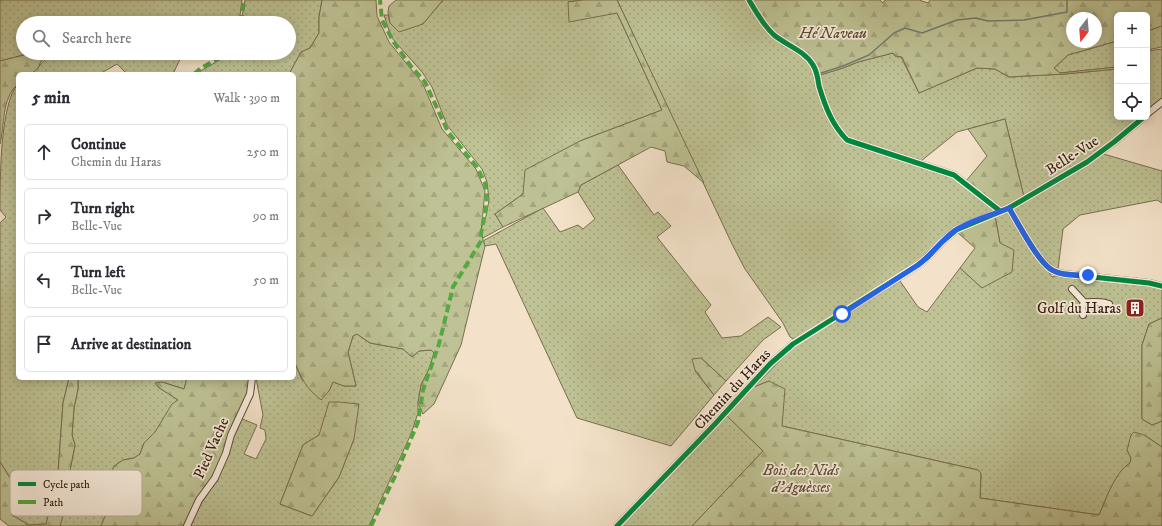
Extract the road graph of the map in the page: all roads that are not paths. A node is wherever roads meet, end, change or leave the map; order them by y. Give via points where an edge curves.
1 (749, 0) edge
2 (1162, 102) edge
3 (1150, 112) edge
4 (1140, 120) edge
5 (1009, 208) junction
6 (1000, 211) junction
7 (1162, 286) edge
8 (1072, 289) dead end
9 (1084, 302) junction
10 (1109, 304) dead end
11 (1083, 315) dead end
12 (252, 380) edge
13 (187, 526) edge
14 (617, 526) edge

1 - 6 street via 773,34 802,54 814,66 825,106 834,124 847,140 954,175
2 - 3 street
4 - 5 street, Belle-Vue via 1087,162
5 - 6 street, Belle-Vue
5 - 7 street via 1039,257 1053,271
6 - 14 street, Chemin du Haras via 956,230 918,265 793,344 770,364
8 - 9 street
9 - 10 street via 1098,301
9 - 11 street
12 - 13 street, Pied Vache via 250,394 215,478 195,508

